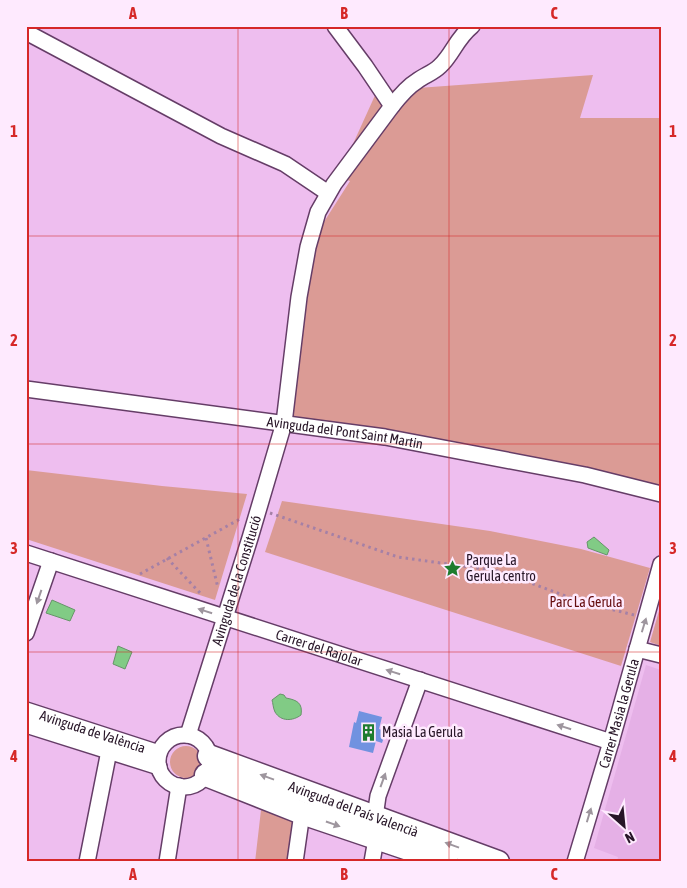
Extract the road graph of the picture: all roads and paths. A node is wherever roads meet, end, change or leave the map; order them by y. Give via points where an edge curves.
1 (335, 26) edge
2 (472, 26) edge
3 (26, 32) edge
4 (392, 106) junction
5 (328, 193) junction
6 (26, 389) edge
7 (284, 424) junction
8 (661, 494) edge
9 (259, 509) junction
10 (206, 538) junction
11 (26, 553) edge
12 (167, 558) junction
13 (51, 561) junction
14 (661, 564) edge
15 (122, 584) junction
16 (224, 618) junction
17 (646, 618) junction
18 (26, 634) edge
19 (637, 648) junction
20 (661, 655) edge
21 (420, 680) junction
22 (26, 710) edge
23 (26, 725) edge
24 (188, 735) junction
25 (611, 742) junction
26 (108, 751) junction
27 (159, 760) junction
28 (208, 765) junction
29 (179, 786) junction
30 (302, 813) junction
31 (375, 817) junction
32 (376, 839) junction
33 (87, 862) edge
34 (167, 862) edge
35 (295, 862) edge
36 (372, 862) edge
37 (447, 862) edge
38 (498, 862) edge
39 (575, 862) edge

1 - 4 street
2 - 4 street, Avinguda de la Constitució via 442,65 417,80
3 - 5 street via 221,136 285,164
4 - 5 street, Avinguda de la Constitució
5 - 7 street, Avinguda de la Constitució via 318,212 308,247
6 - 7 street, Avinguda del Pont Saint Martin
7 - 8 street, Avinguda del Pont Saint Martin via 404,441 585,475
7 - 9 street, Avinguda de la Constitució
9 - 10 path
9 - 16 street, Avinguda de la Constitució
9 - 17 path via 398,557 498,571 582,602
10 - 12 path
10 - 16 path
11 - 13 street, Carrer del Rajolar
12 - 15 path
12 - 16 path
13 - 15 street, Carrer del Rajolar
13 -> 18 street
14 - 17 street, Carrer Masia la Gerula
16 -> 15 street, Carrer del Rajolar
21 -> 16 street, Carrer del Rajolar
16 - 24 street, Avinguda de la Constitució
19 -> 17 street, Carrer Masia la Gerula
19 - 20 street
19 - 25 street, Carrer Masia la Gerula
25 -> 21 street, Carrer del Rajolar
31 -> 21 street via 378,796
22 - 27 street, Avinguda de València
23 - 26 street, Avinguda de València
24 - 27 street via 167,741
24 - 28 street via 202,742
39 -> 25 street, Carrer Masia la Gerula
26 - 27 street, Avinguda de València
26 - 33 street
27 - 29 street via 166,780
28 - 29 street via 194,785
28 - 30 street, Avinguda del País Valencià
31 -> 28 street, Avinguda del País Valencià
29 - 34 street
30 -> 32 street, Avinguda del País Valencià
30 - 35 street
31 - 32 street
38 -> 31 street, Avinguda del País Valencià
32 - 36 street
32 - 37 street, Avinguda del País Valencià

